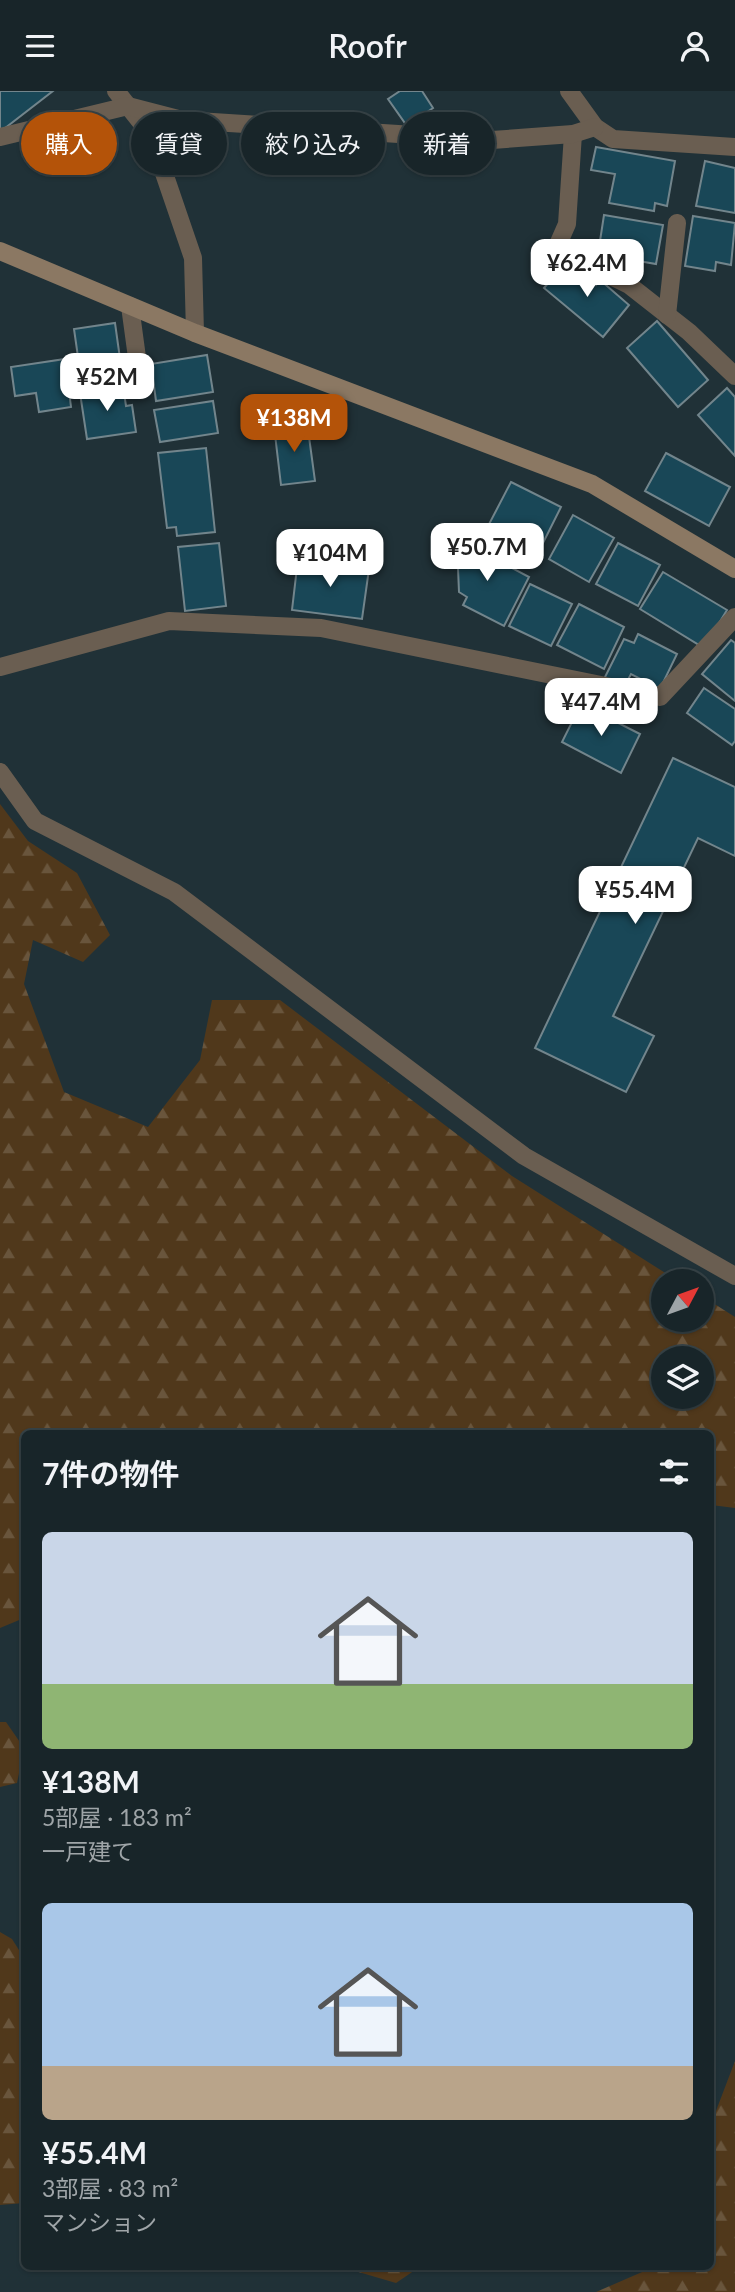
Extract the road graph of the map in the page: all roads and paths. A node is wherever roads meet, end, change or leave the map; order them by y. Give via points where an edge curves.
1 (116, 91) edge
2 (569, 91) edge
3 (128, 106) junction
4 (595, 127) junction
5 (573, 134) junction
6 (0, 137) edge
7 (735, 147) edge
8 (677, 223) dead end
9 (0, 251) edge
10 (130, 306) junction
11 (667, 315) junction
12 (195, 333) junction
13 (735, 376) edge
14 (141, 387) dead end
15 (735, 569) edge
16 (735, 617) edge
17 (0, 667) edge
18 (0, 772) edge
19 (735, 1276) edge

1 - 3 street
2 - 4 street
3 - 5 street via 182,120 305,130 492,141
3 - 6 street
3 - 12 street via 151,135 193,258
4 - 5 street
4 - 7 street via 613,139
5 - 11 street via 567,224 556,249 629,285
8 - 11 street
9 - 10 street
10 - 12 street
10 - 14 street
11 - 13 street
12 - 15 street via 592,484
16 - 17 street via 660,697 321,628 169,621
18 - 19 street via 35,821 174,892 524,1156

